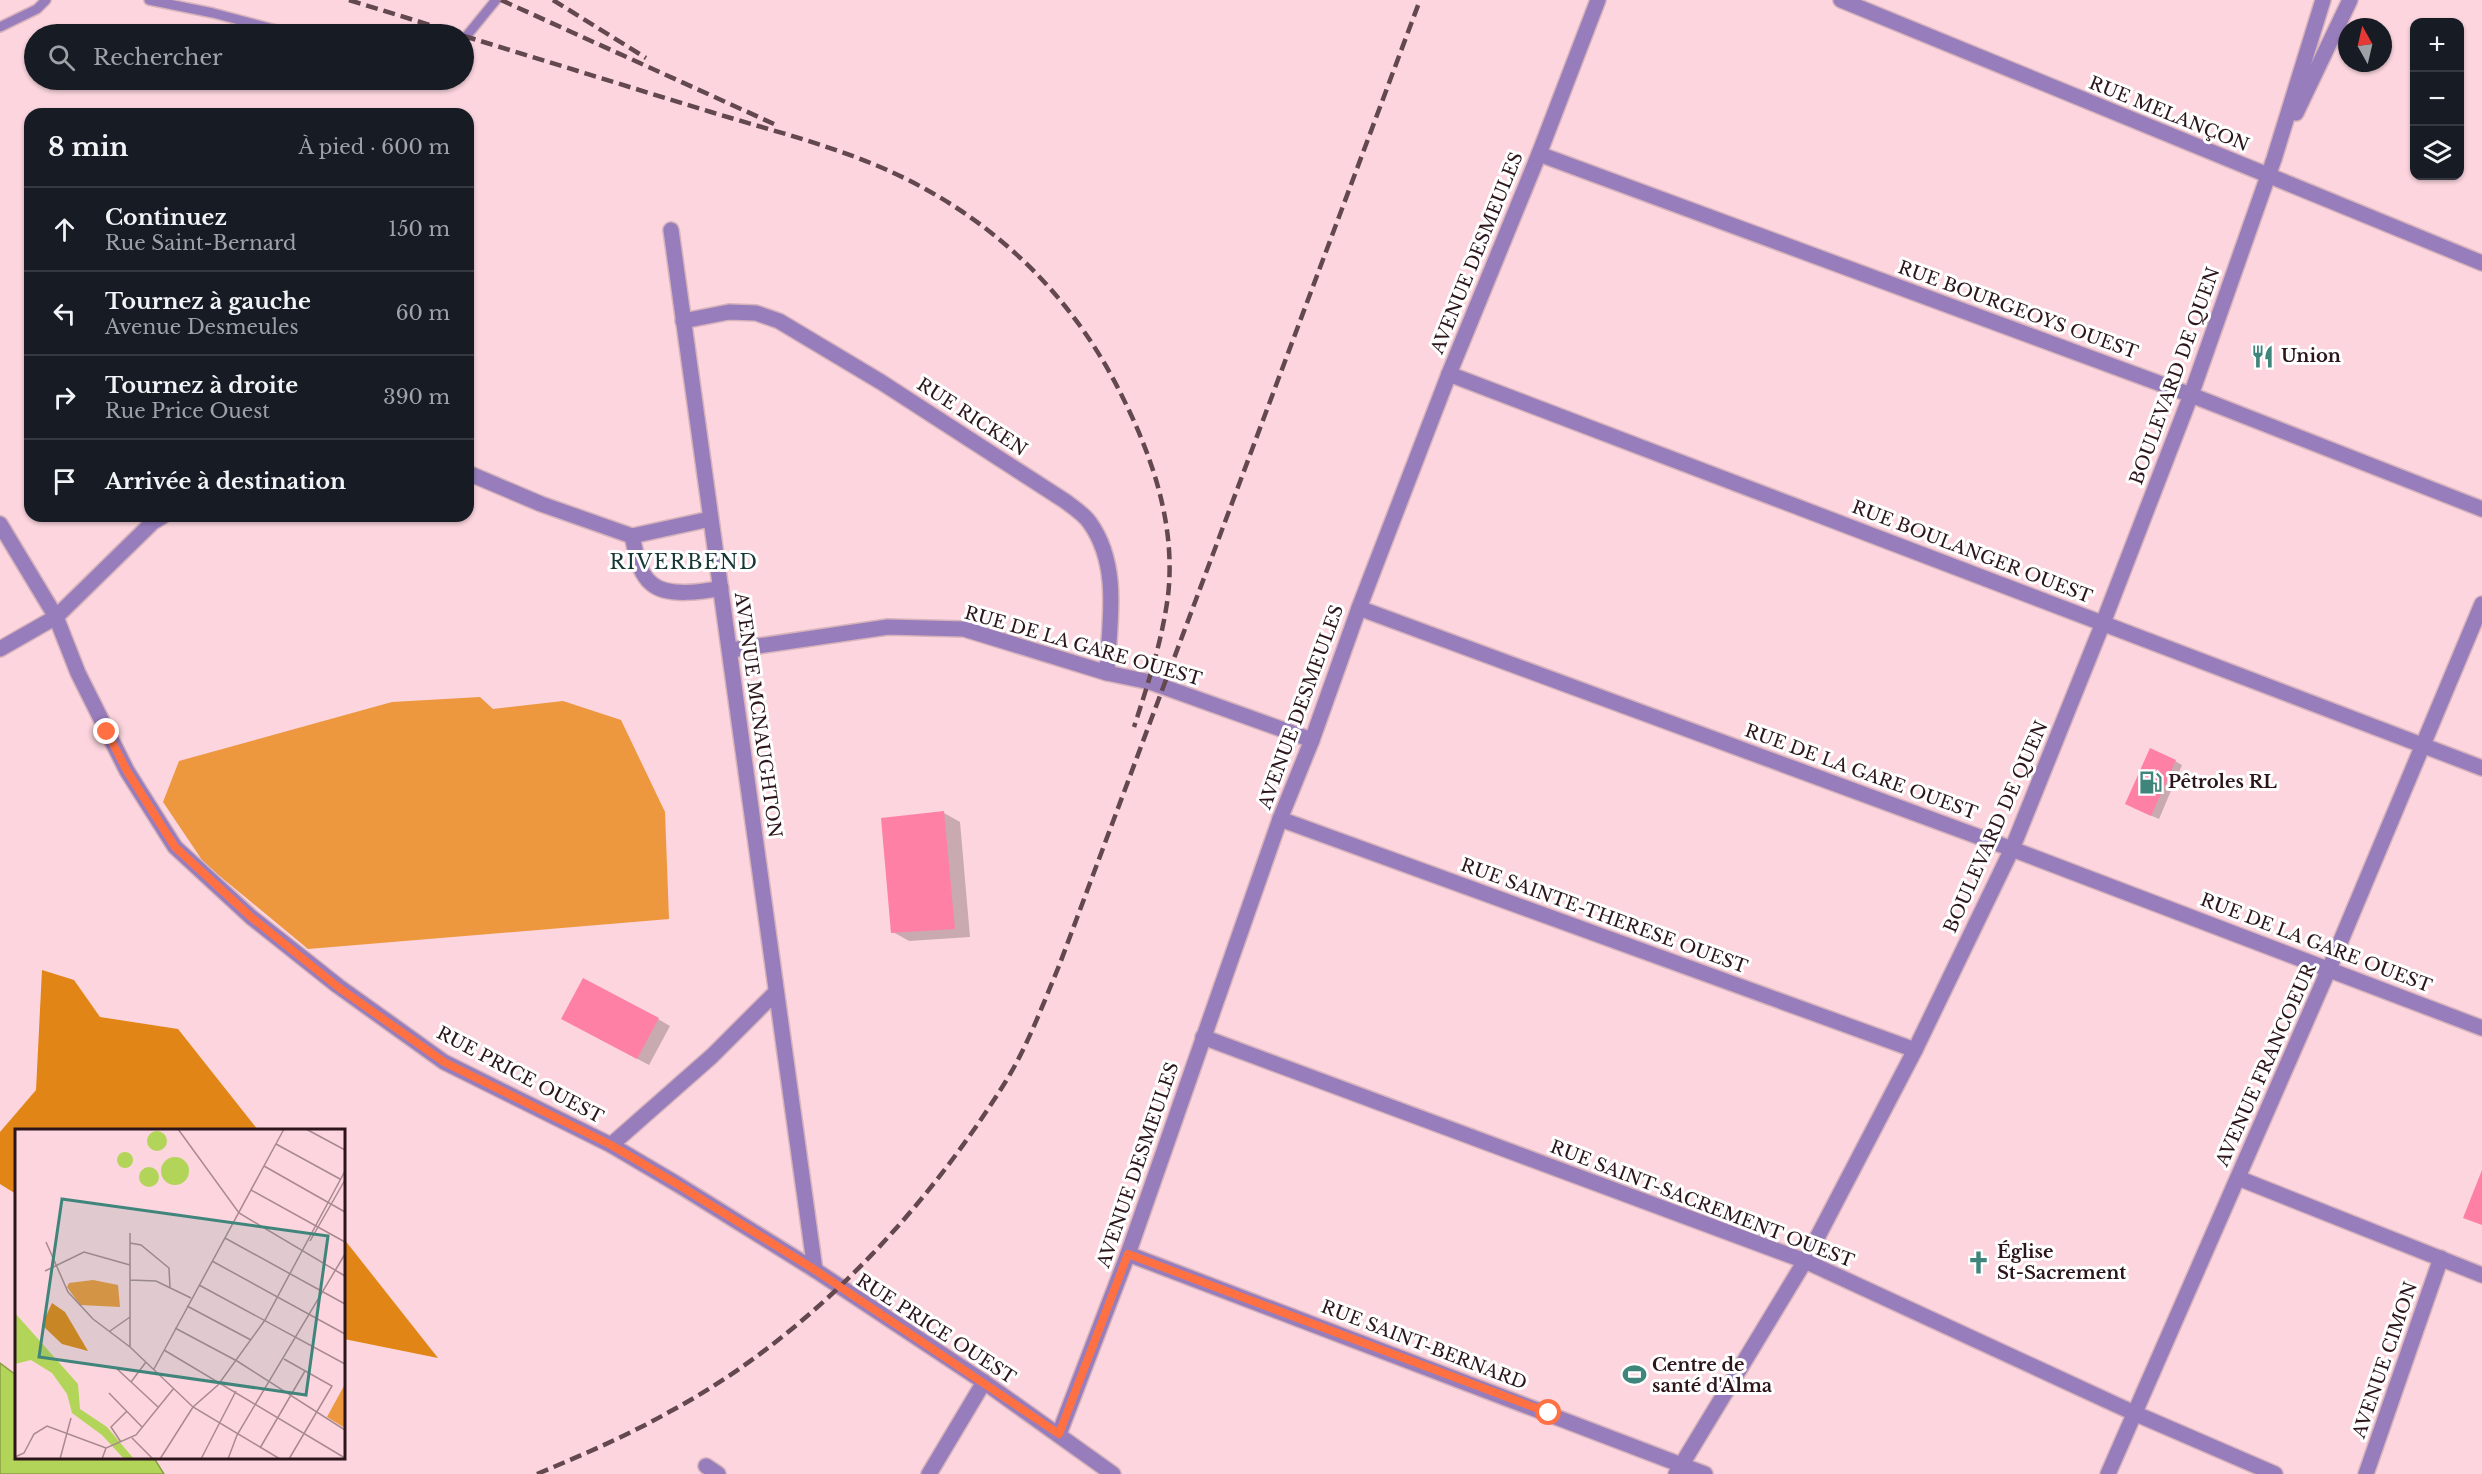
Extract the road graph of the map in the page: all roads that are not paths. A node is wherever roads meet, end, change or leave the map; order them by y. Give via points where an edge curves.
1 (46, 0) edge
2 (149, 0) edge
3 (496, 0) edge
4 (1598, 0) edge
5 (1841, 0) edge
6 (2323, 0) edge
7 (2350, 0) edge
8 (254, 24) edge
9 (0, 27) edge
10 (474, 27) edge
11 (1539, 154) junction
12 (2274, 159) junction
13 (2268, 176) junction
14 (671, 230) dead end
15 (2482, 263) edge
16 (683, 321) junction
17 (1449, 374) junction
18 (2191, 395) junction
19 (474, 476) edge
20 (2482, 509) edge
21 (710, 519) junction
22 (153, 522) edge
23 (0, 524) edge
24 (632, 536) junction
25 (721, 588) junction
26 (2482, 604) edge
27 (1359, 608) junction
28 (56, 617) junction
29 (2103, 623) junction
30 (0, 649) edge
31 (730, 650) junction
32 (1107, 674) junction
33 (1312, 740) junction
34 (2423, 745) junction
35 (2482, 768) edge
36 (1280, 819) junction
37 (2012, 849) junction
38 (2329, 969) junction
39 (776, 992) junction
40 (2482, 1028) edge
41 (1203, 1036) junction
42 (1915, 1050) junction
43 (611, 1145) junction
44 (2238, 1178) junction
45 (1128, 1254) junction
46 (2441, 1258) junction
47 (1805, 1261) junction
48 (815, 1270) junction
49 (2482, 1275) edge
50 (984, 1382) junction
51 (2134, 1413) junction
52 (1059, 1434) junction
53 (1679, 1469) edge
54 (929, 1474) edge
55 (1113, 1474) edge
56 (1705, 1474) edge
57 (2108, 1474) edge
58 (2276, 1474) edge
59 (2366, 1474) edge

1 - 9 lane via 37,9
2 - 8 lane
3 - 10 lane
4 - 11 street, AVENUE DESMEULES
5 - 13 street, RUE MELANÇON
6 - 12 street, BOULEVARD DE QUEN
7 - 12 street, BOULEVARD DE QUEN
11 - 17 street, AVENUE DESMEULES
11 - 18 street, RUE BOURGEOYS OUEST
12 - 13 street, BOULEVARD DE QUEN
13 - 15 street, RUE MELANÇON
13 - 18 street, BOULEVARD DE QUEN
14 - 16 street, AVENUE MCNAUGHTON
16 - 21 street, AVENUE MCNAUGHTON
16 - 32 street, RUE RICKEN via 729,312 779,321 1065,501 1089,521 1105,548 1111,575
17 - 27 street, AVENUE DESMEULES
17 - 29 street, RUE BOULANGER OUEST
18 - 20 street, RUE BOURGEOYS OUEST
18 - 29 street, BOULEVARD DE QUEN
19 - 24 street
21 - 24 street
21 - 25 street, AVENUE MCNAUGHTON
22 - 28 street
23 - 28 street, RUE PRICE OUEST
24 - 25 street via 638,564 652,585 680,593
25 - 31 street, AVENUE MCNAUGHTON
26 - 34 street, AVENUE FRANCOEUR
27 - 33 street, AVENUE DESMEULES
27 - 37 street, RUE DE LA GARE OUEST
28 - 30 street
28 - 43 street, RUE PRICE OUEST via 78,673 127,771 175,847 251,917 329,980 444,1062
29 - 34 street, RUE BOULANGER OUEST
29 - 37 street, BOULEVARD DE QUEN
31 - 32 street, RUE DE LA GARE OUEST via 888,627 964,629
31 - 39 street, AVENUE MCNAUGHTON
32 - 33 street, RUE DE LA GARE OUEST via 1150,682
33 - 36 street, AVENUE DESMEULES
34 - 35 street, RUE BOULANGER OUEST
34 - 38 street, AVENUE FRANCOEUR
36 - 41 street, AVENUE DESMEULES
36 - 42 street, RUE SAINTE-THERESE OUEST
37 - 38 street, RUE DE LA GARE OUEST
37 - 42 street, BOULEVARD DE QUEN
38 - 40 street, RUE DE LA GARE OUEST
38 - 44 street, AVENUE FRANCOEUR
39 - 43 street via 712,1056
39 - 48 street, AVENUE MCNAUGHTON
41 - 45 street, AVENUE DESMEULES
41 - 47 street, RUE SAINT-SACREMENT OUEST
42 - 47 street, BOULEVARD DE QUEN
43 - 48 street, RUE PRICE OUEST
44 - 46 street
44 - 51 street, AVENUE FRANCOEUR
45 - 52 street, AVENUE DESMEULES
45 - 53 street, RUE SAINT-BERNARD
46 - 49 street
46 - 59 street, AVENUE CIMON
47 - 51 street, RUE SAINT-SACREMENT OUEST
47 - 53 street, BOULEVARD DE QUEN
48 - 50 street, RUE PRICE OUEST
50 - 52 street, RUE PRICE OUEST
50 - 54 street
51 - 57 street, AVENUE FRANCOEUR
51 - 58 street, RUE SAINT-SACREMENT OUEST
52 - 55 street, RUE PRICE OUEST
53 - 56 street, RUE SAINT-BERNARD

